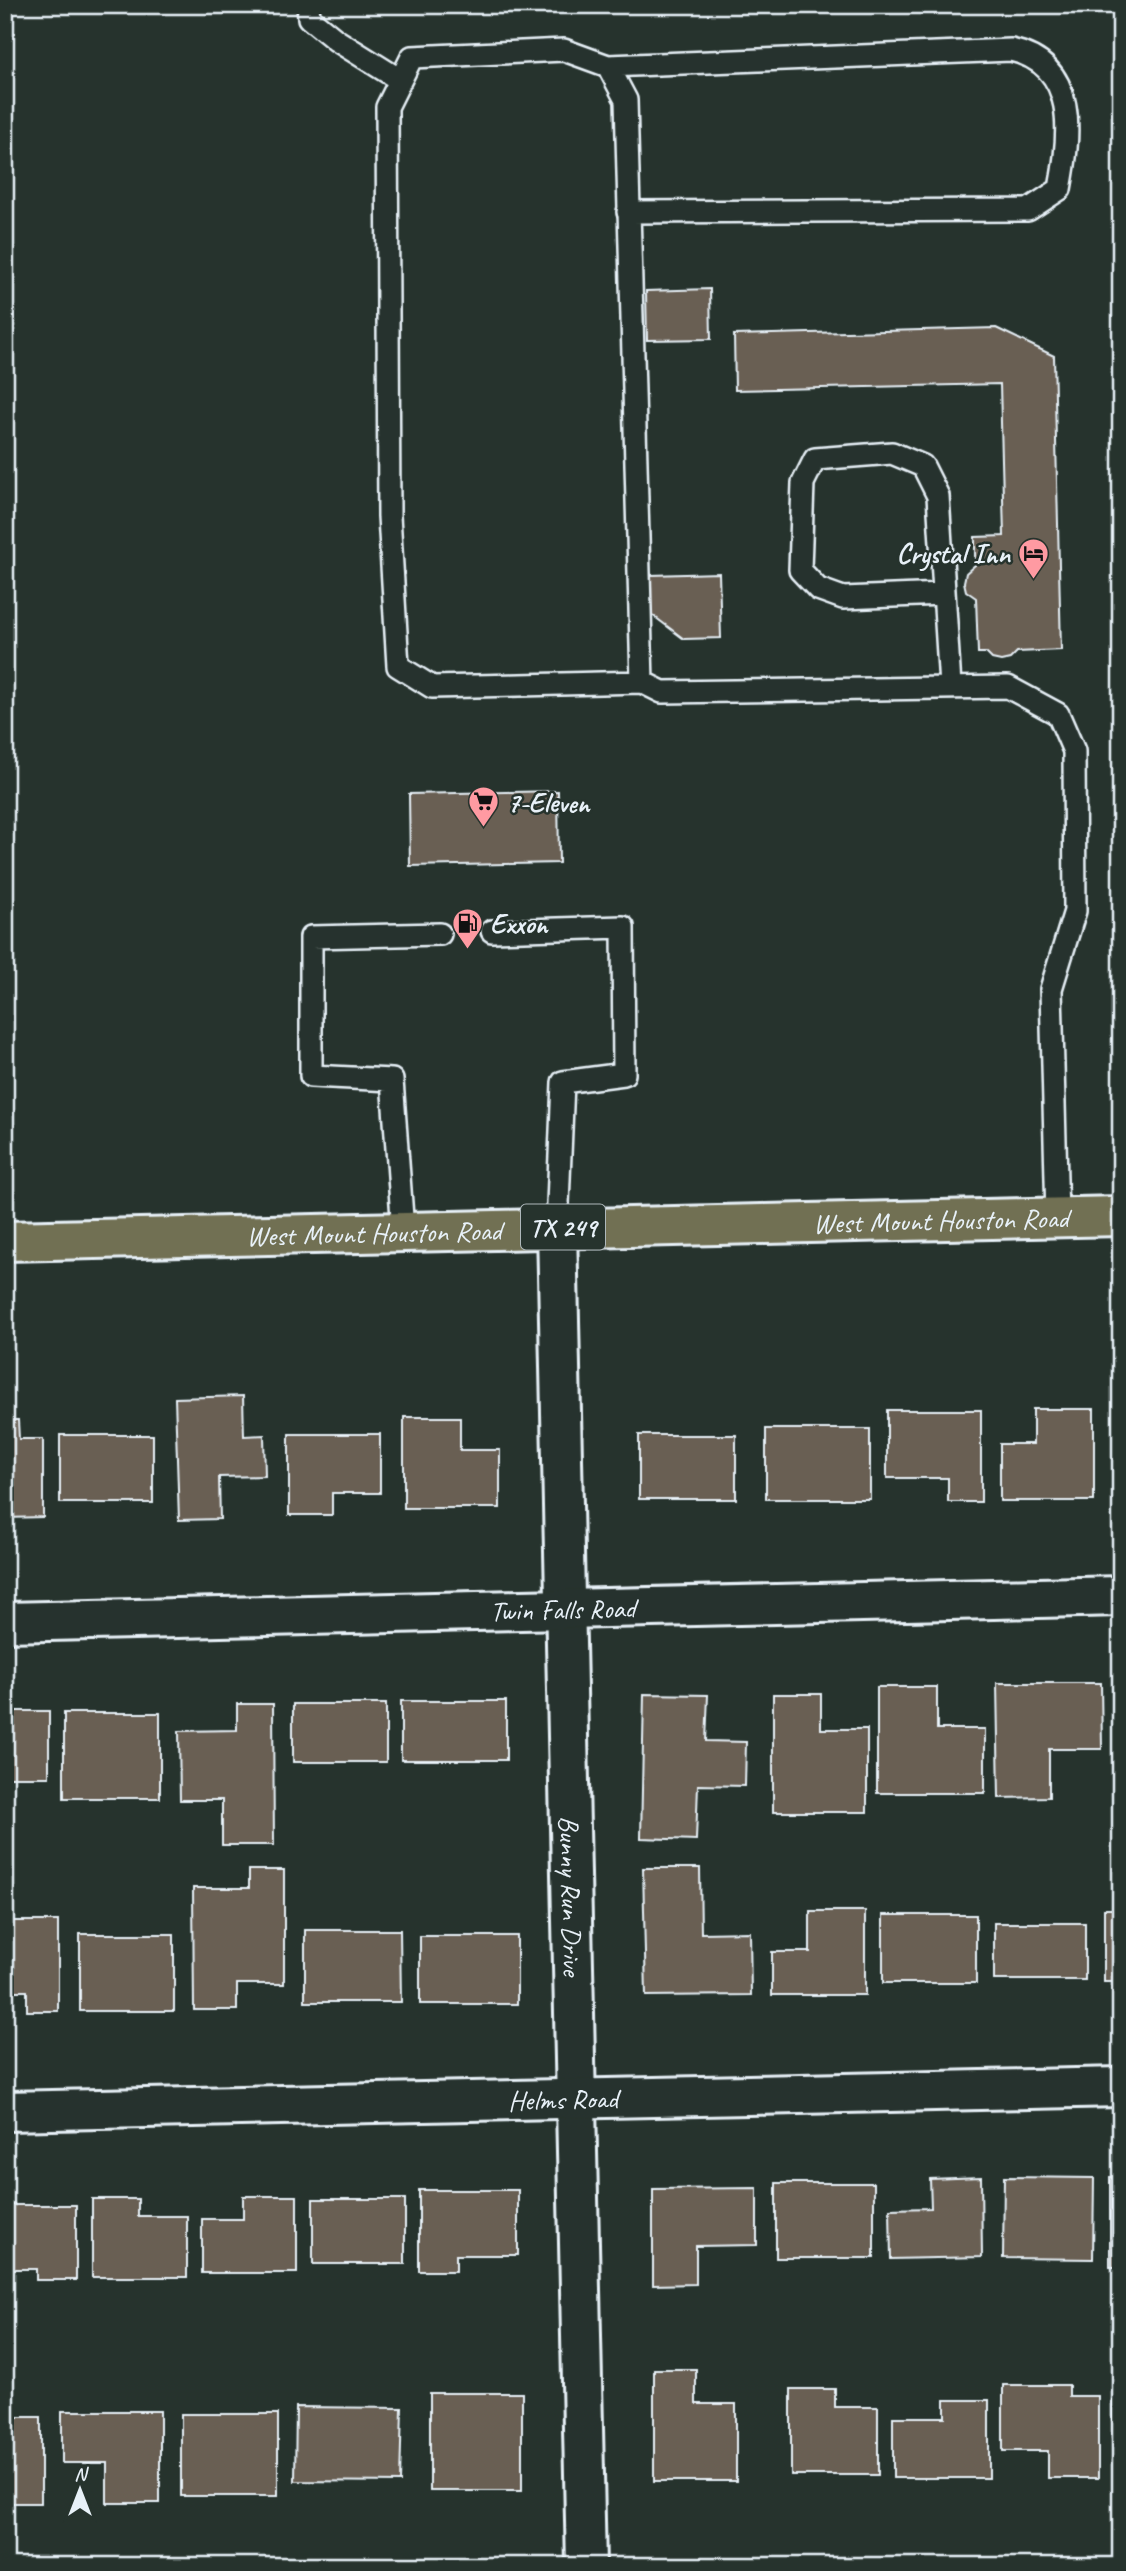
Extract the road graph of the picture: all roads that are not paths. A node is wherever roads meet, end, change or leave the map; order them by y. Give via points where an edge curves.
1 (308, 5) edge
2 (608, 66) junction
3 (400, 79) junction
4 (628, 212) junction
5 (944, 594) junction
6 (642, 682) junction
7 (950, 686) junction
8 (492, 931) dead end
9 (440, 933) dead end
10 (1121, 1216) edge
11 (1057, 1217) junction
12 (557, 1227) junction
13 (403, 1231) junction
14 (5, 1241) edge
15 (1121, 1596) edge
16 (565, 1610) junction
17 (5, 1622) edge
18 (1121, 2087) edge
19 (576, 2098) junction
20 (5, 2111) edge
21 (586, 2566) edge

1 - 3 lane via 309,18 336,40
2 - 3 lane via 564,50 412,57
2 - 4 lane via 626,100
2 - 4 lane via 1011,50 1032,55 1052,74 1067,101 1067,156 1060,189 1028,210
3 - 6 lane via 387,107 389,516 398,666 432,687
4 - 6 lane
5 - 5 lane via 938,496 923,466 892,453 815,459 803,483 800,570 818,589 842,598
5 - 7 lane
6 - 7 lane via 662,692
7 - 11 lane via 1008,687 1058,715 1074,751 1075,911 1051,989
8 - 12 lane via 623,927 624,1074 563,1082
9 - 13 lane via 311,937 311,1076 392,1080
10 - 11 main road, West Mount Houston Road / TX 249
11 - 12 main road, West Mount Houston Road / TX 249
12 - 13 main road, West Mount Houston Road / TX 249
12 - 16 street, Bunny Run Drive
13 - 14 main road, West Mount Houston Road / TX 249
15 - 16 street, Twin Falls Road
16 - 17 street, Twin Falls Road
16 - 19 street, Bunny Run Drive
18 - 19 street, Helms Road
19 - 20 street, Helms Road
19 - 21 street, Bunny Run Drive

